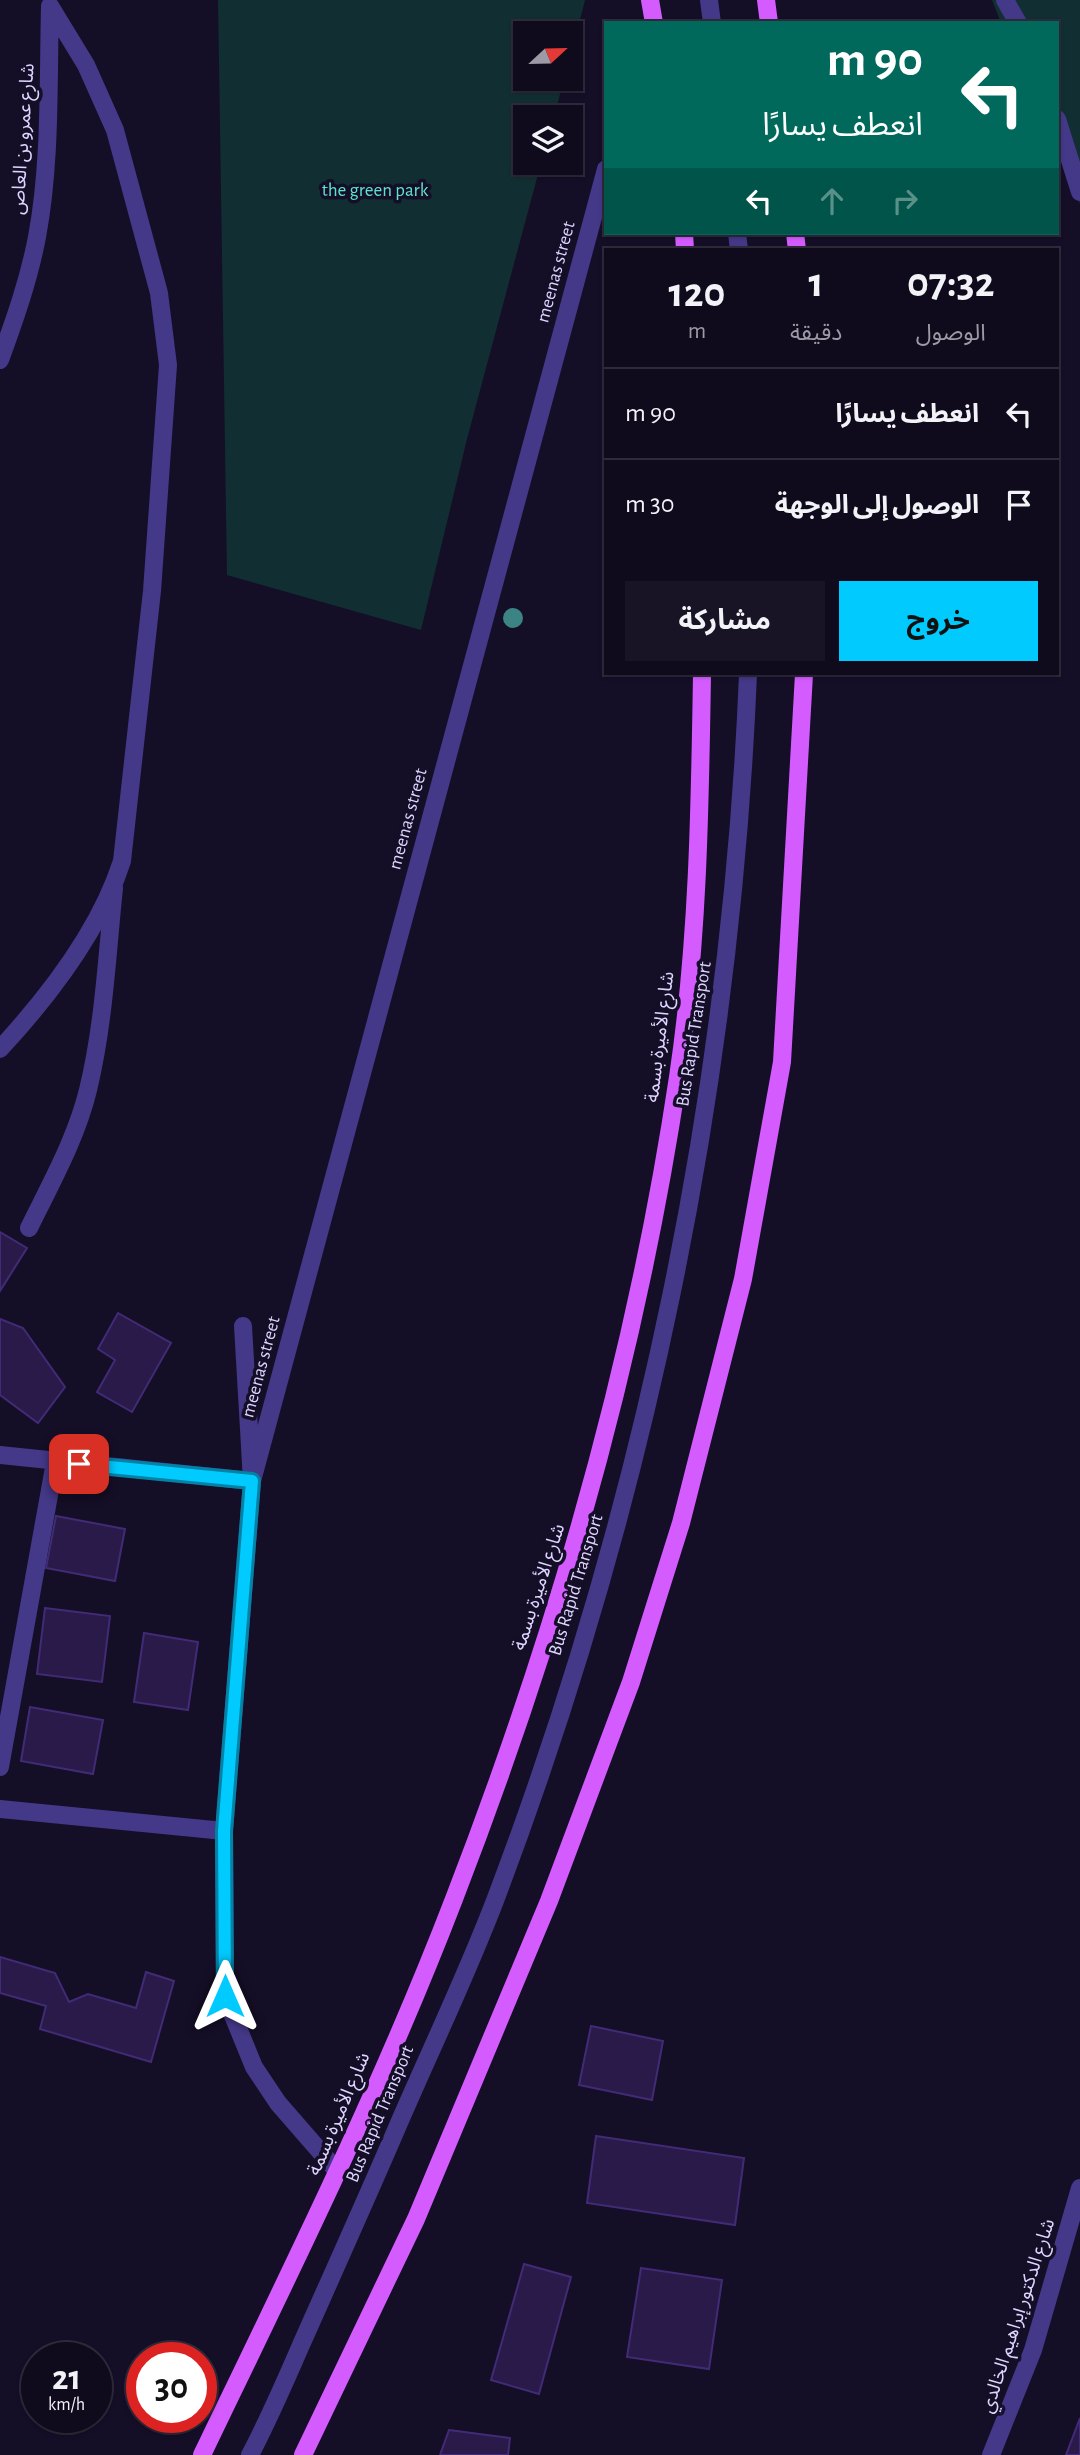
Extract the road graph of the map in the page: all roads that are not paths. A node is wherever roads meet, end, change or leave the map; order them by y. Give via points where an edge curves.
1 (709, 0) edge
2 (1005, 0) edge
3 (767, 1) edge
4 (650, 2) edge
5 (50, 3) edge
6 (645, 21) edge
7 (654, 21) edge
8 (712, 21) edge
9 (769, 21) edge
10 (1017, 21) edge
11 (1059, 125) edge
12 (604, 176) edge
13 (1080, 192) edge
14 (0, 360) edge
15 (702, 675) edge
16 (748, 675) edge
17 (804, 675) edge
18 (114, 888) junction
19 (0, 1049) edge
20 (29, 1228) dead end
21 (243, 1326) dead end
22 (0, 1455) edge
23 (55, 1462) junction
24 (252, 1481) junction
25 (0, 1767) edge
26 (0, 1809) edge
27 (224, 1831) junction
28 (338, 2172) junction
29 (1080, 2188) edge
30 (202, 2455) edge
31 (250, 2455) edge
32 (303, 2455) edge
33 (992, 2455) edge

1 - 8 street
2 - 10 street
3 - 9 main road
4 - 6 street
4 - 7 main road
5 - 14 street, شارع عمرو بن العاص via 43,194 37,236
5 - 18 street via 86,65 115,130 157,282 168,365 135,761 126,842
11 - 13 street
12 - 24 street, meenas street
15 - 28 main road, شارع الأميرة بسمة via 695,897 678,1074 622,1369 566,1581 459,1886
16 - 31 street, Bus Rapid Transport via 743,799 723,997 652,1386 610,1551 495,1899
17 - 32 main road via 782,1062 743,1279 681,1523 631,1682 549,1901 416,2219
18 - 19 street via 78,949
18 - 20 street via 88,1090 71,1142
21 - 24 street
22 - 23 street
23 - 24 street
23 - 25 street
24 - 27 street
26 - 27 street
27 - 28 street via 225,1996 254,2067 278,2103
28 - 30 main road, شارع الأميرة بسمة
29 - 33 street, شارع الدكتور إبراهيم الخالدي via 1033,2350

